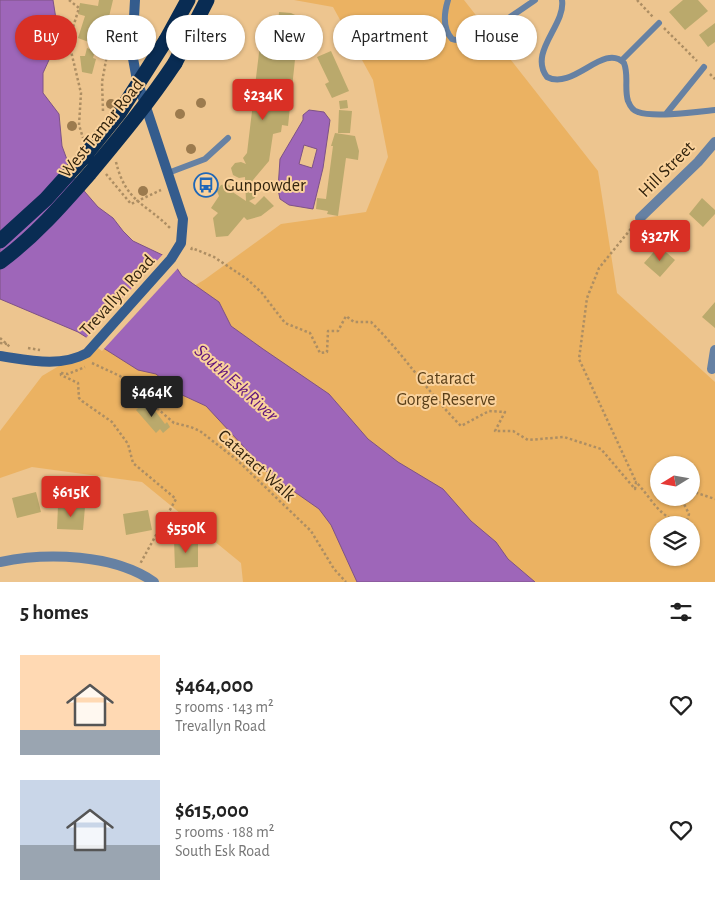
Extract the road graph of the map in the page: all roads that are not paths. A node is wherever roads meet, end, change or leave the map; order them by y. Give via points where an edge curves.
1 (135, 0) edge
2 (188, 0) edge
3 (207, 0) edge
4 (448, 0) edge
5 (535, 0) edge
6 (562, 0) edge
7 (659, 23) road end
8 (622, 60) junction
9 (704, 68) road end
10 (715, 110) edge
11 (666, 114) junction
12 (228, 138) dead end
13 (715, 142) edge
14 (168, 173) junction
15 (640, 218) road end
16 (0, 241) edge
17 (0, 262) edge
18 (715, 350) edge
19 (0, 356) edge
20 (712, 369) dead end
21 (0, 562) edge
22 (154, 582) edge

1 - 14 street, Trevallyn Road via 132,53 137,80
2 - 16 highway, West Tamar Road, bridge via 157,58 104,133 46,198
3 - 17 highway, West Tamar Road, bridge via 175,63 141,112 59,209
4 - 5 lane via 446,30 452,39 459,40 497,25
6 - 8 lane via 560,17 543,55 543,71 547,77 566,78 606,58
7 - 8 lane
8 - 11 lane via 631,107 638,113
9 - 11 lane
10 - 11 lane
12 - 14 lane via 204,159
13 - 15 street, Hill Street
14 - 19 street, Trevallyn Road via 183,227 181,243 171,259 86,354 51,362
18 - 20 street
21 - 22 street via 48,556 109,562

